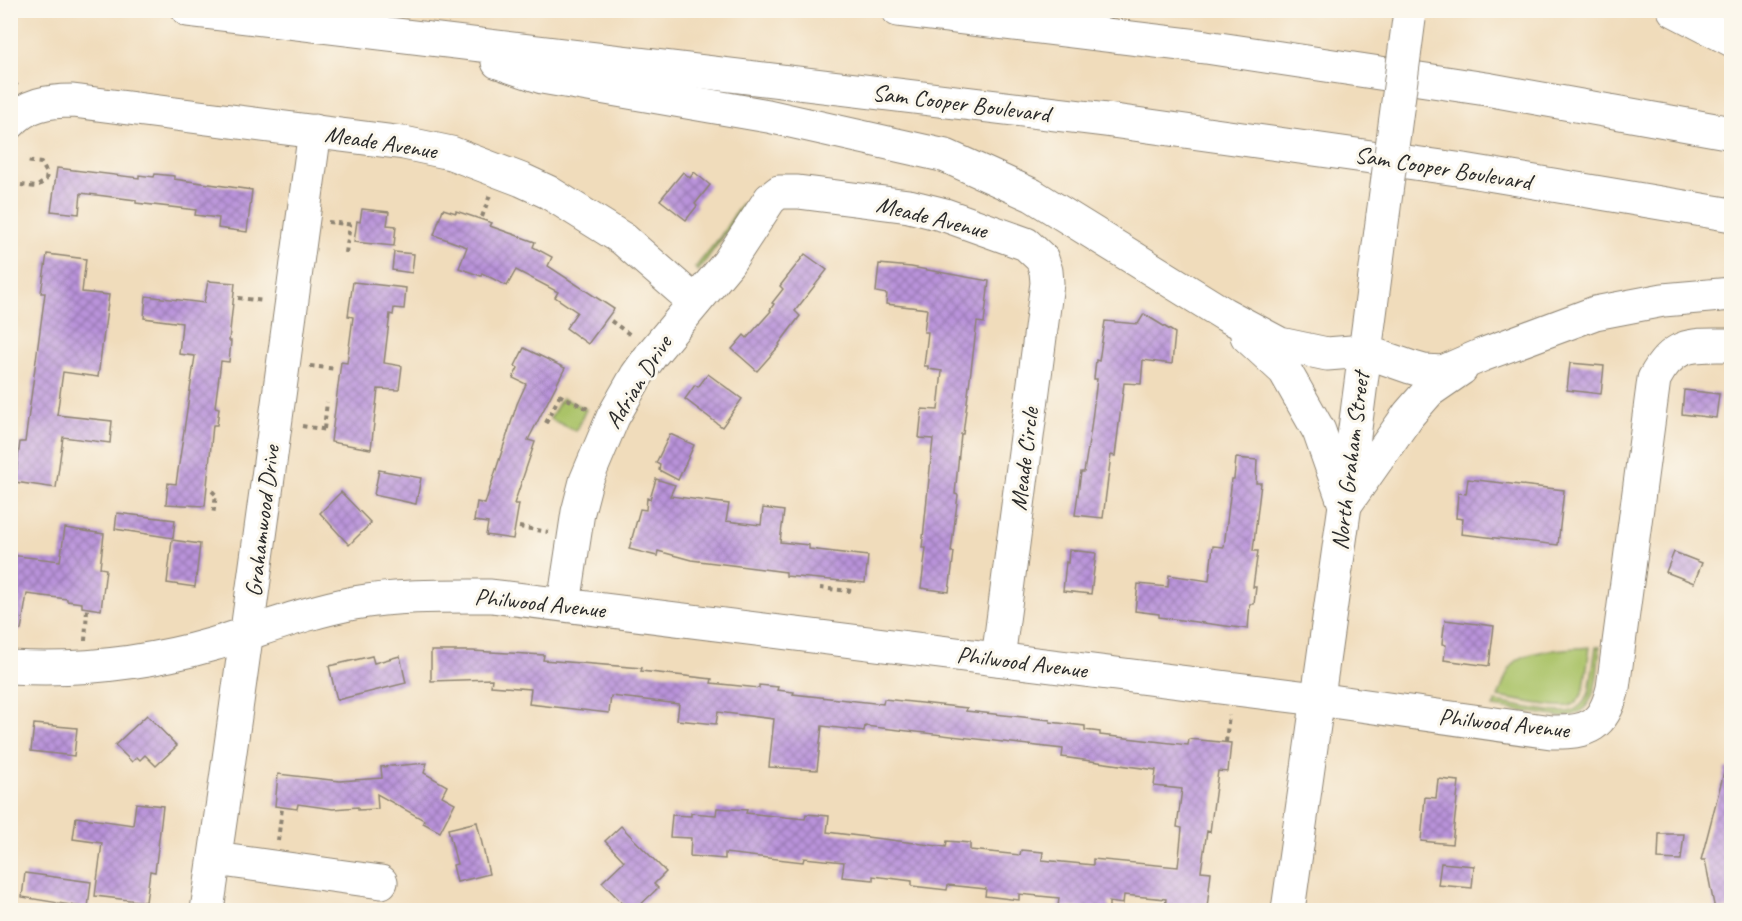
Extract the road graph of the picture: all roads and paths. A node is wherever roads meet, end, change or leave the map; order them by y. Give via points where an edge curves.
1 (188, 10) edge
2 (898, 10) edge
3 (1674, 10) edge
4 (1409, 15) edge
5 (431, 39) junction
6 (1731, 40) edge
7 (19, 116) edge
8 (315, 131) junction
9 (1731, 133) edge
10 (25, 161) dead end
11 (21, 185) dead end
12 (491, 192) dead end
13 (779, 192) joint
14 (1731, 215) edge
15 (482, 216) dead end
16 (325, 221) dead end
17 (346, 253) dead end
18 (1042, 260) joint
19 (1731, 294) edge
20 (238, 298) dead end
21 (266, 301) dead end
22 (695, 302) junction
23 (1224, 314) junction
24 (610, 321) dead end
25 (633, 336) dead end
26 (1731, 345) edge
27 (1364, 351) junction
28 (1482, 354) junction
29 (306, 365) dead end
30 (336, 369) dead end
31 (327, 402) dead end
32 (589, 409) dead end
33 (546, 423) dead end
34 (297, 426) dead end
35 (212, 491) dead end
36 (1345, 505) junction
37 (213, 515) dead end
38 (519, 527) dead end
39 (548, 532) dead end
40 (850, 585) dead end
41 (820, 588) dead end
42 (564, 604) junction
43 (87, 609) dead end
44 (248, 633) junction
45 (85, 643) dead end
46 (998, 659) junction
47 (10, 667) edge
48 (1317, 699) junction
49 (1229, 711) dead end
50 (1226, 742) dead end
51 (282, 808) dead end
52 (278, 844) dead end
53 (215, 859) junction
54 (381, 882) dead end
55 (207, 910) edge
56 (1288, 910) edge

1 - 5 main road, Sam Cooper Boulevard
2 - 9 main road via 1218,49 1486,89
3 - 6 main road
4 - 27 main road, North Graham Street, bridge
5 - 14 main road, Sam Cooper Boulevard via 1118,122 1464,170
5 - 23 main road via 542,76 768,116 946,156 1032,195
7 - 8 main road, Meade Avenue via 41,103 73,102
8 - 22 main road, Meade Avenue via 451,153 522,180 623,239
8 - 44 main road, Grahamwood Drive
10 - 11 path via 41,163 46,180 36,188
12 - 15 path
13 - 18 main road, Meade Avenue via 909,206 945,215 1026,244
13 - 22 main road, Adrian Drive
16 - 17 path via 352,224
18 - 46 main road, Meade Circle via 1047,283
19 - 28 main road via 1663,300 1596,313
20 - 21 path
22 - 42 main road, Adrian Drive via 637,375 602,442 578,512
23 - 27 main road via 1280,344 1327,354
23 - 36 main road via 1284,371 1319,431
24 - 25 path
26 - 48 main road, Philwood Avenue via 1680,349 1668,356 1654,379 1613,688 1603,717 1594,725 1583,730 1551,732
27 - 28 main road via 1424,371 1443,372
27 - 36 main road, North Graham Street
28 - 36 main road via 1429,391 1390,438
29 - 30 path
31 - 34 path via 326,430
32 - 33 path via 560,395
35 - 37 path via 216,495
36 - 48 main road, North Graham Street
38 - 39 path
40 - 41 path via 849,591
42 - 44 main road, Philwood Avenue via 491,596 417,597 355,603 297,616
42 - 46 main road, Philwood Avenue
43 - 45 path
44 - 47 main road, Philwood Avenue via 135,661 83,667
44 - 53 main road, Grahamwood Drive
46 - 48 main road, Philwood Avenue
48 - 56 main road, North Graham Street
49 - 50 path
51 - 52 path
53 - 54 main road
53 - 55 main road, Grahamwood Drive

